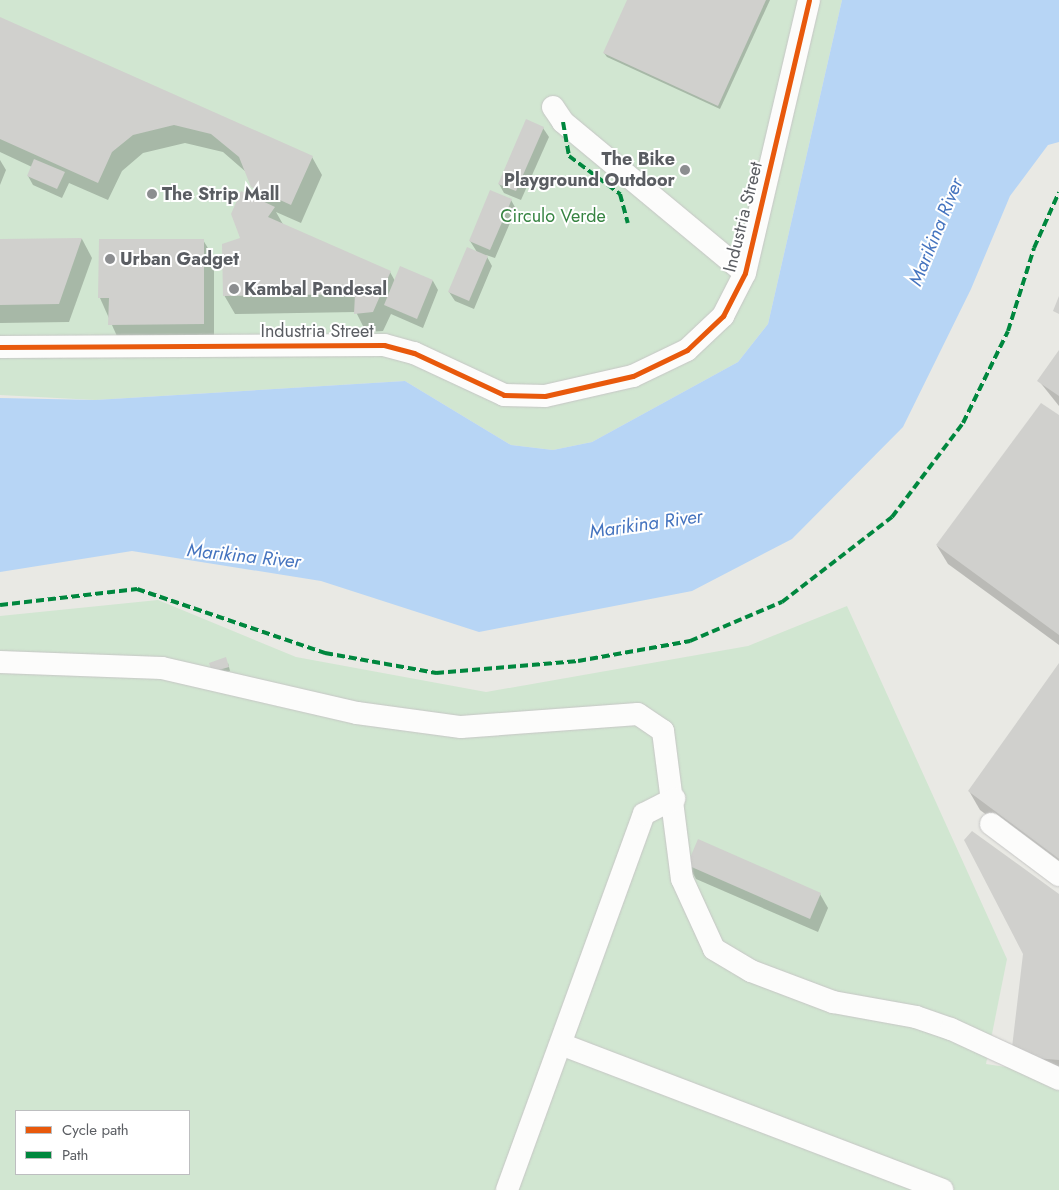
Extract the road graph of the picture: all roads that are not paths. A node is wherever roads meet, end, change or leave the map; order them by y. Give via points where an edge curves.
1 (809, 0) edge
2 (553, 107) dead end
3 (745, 273) junction
4 (0, 347) edge
5 (0, 662) edge
6 (674, 799) junction
7 (991, 824) dead end
8 (1059, 875) edge
9 (563, 1045) junction
10 (1059, 1079) edge
11 (506, 1190) edge
12 (942, 1190) edge

1 - 3 street, Industria Street
2 - 3 street via 563,122
3 - 4 street, Industria Street via 723,316 688,350 633,376 545,396 504,395 414,353 384,345
5 - 6 street via 162,668 358,713 462,727 638,714 663,731
6 - 9 street via 644,814
6 - 10 street via 682,879 714,949 726,959 833,1002 916,1017 951,1029
7 - 8 street
9 - 11 street
9 - 12 street

